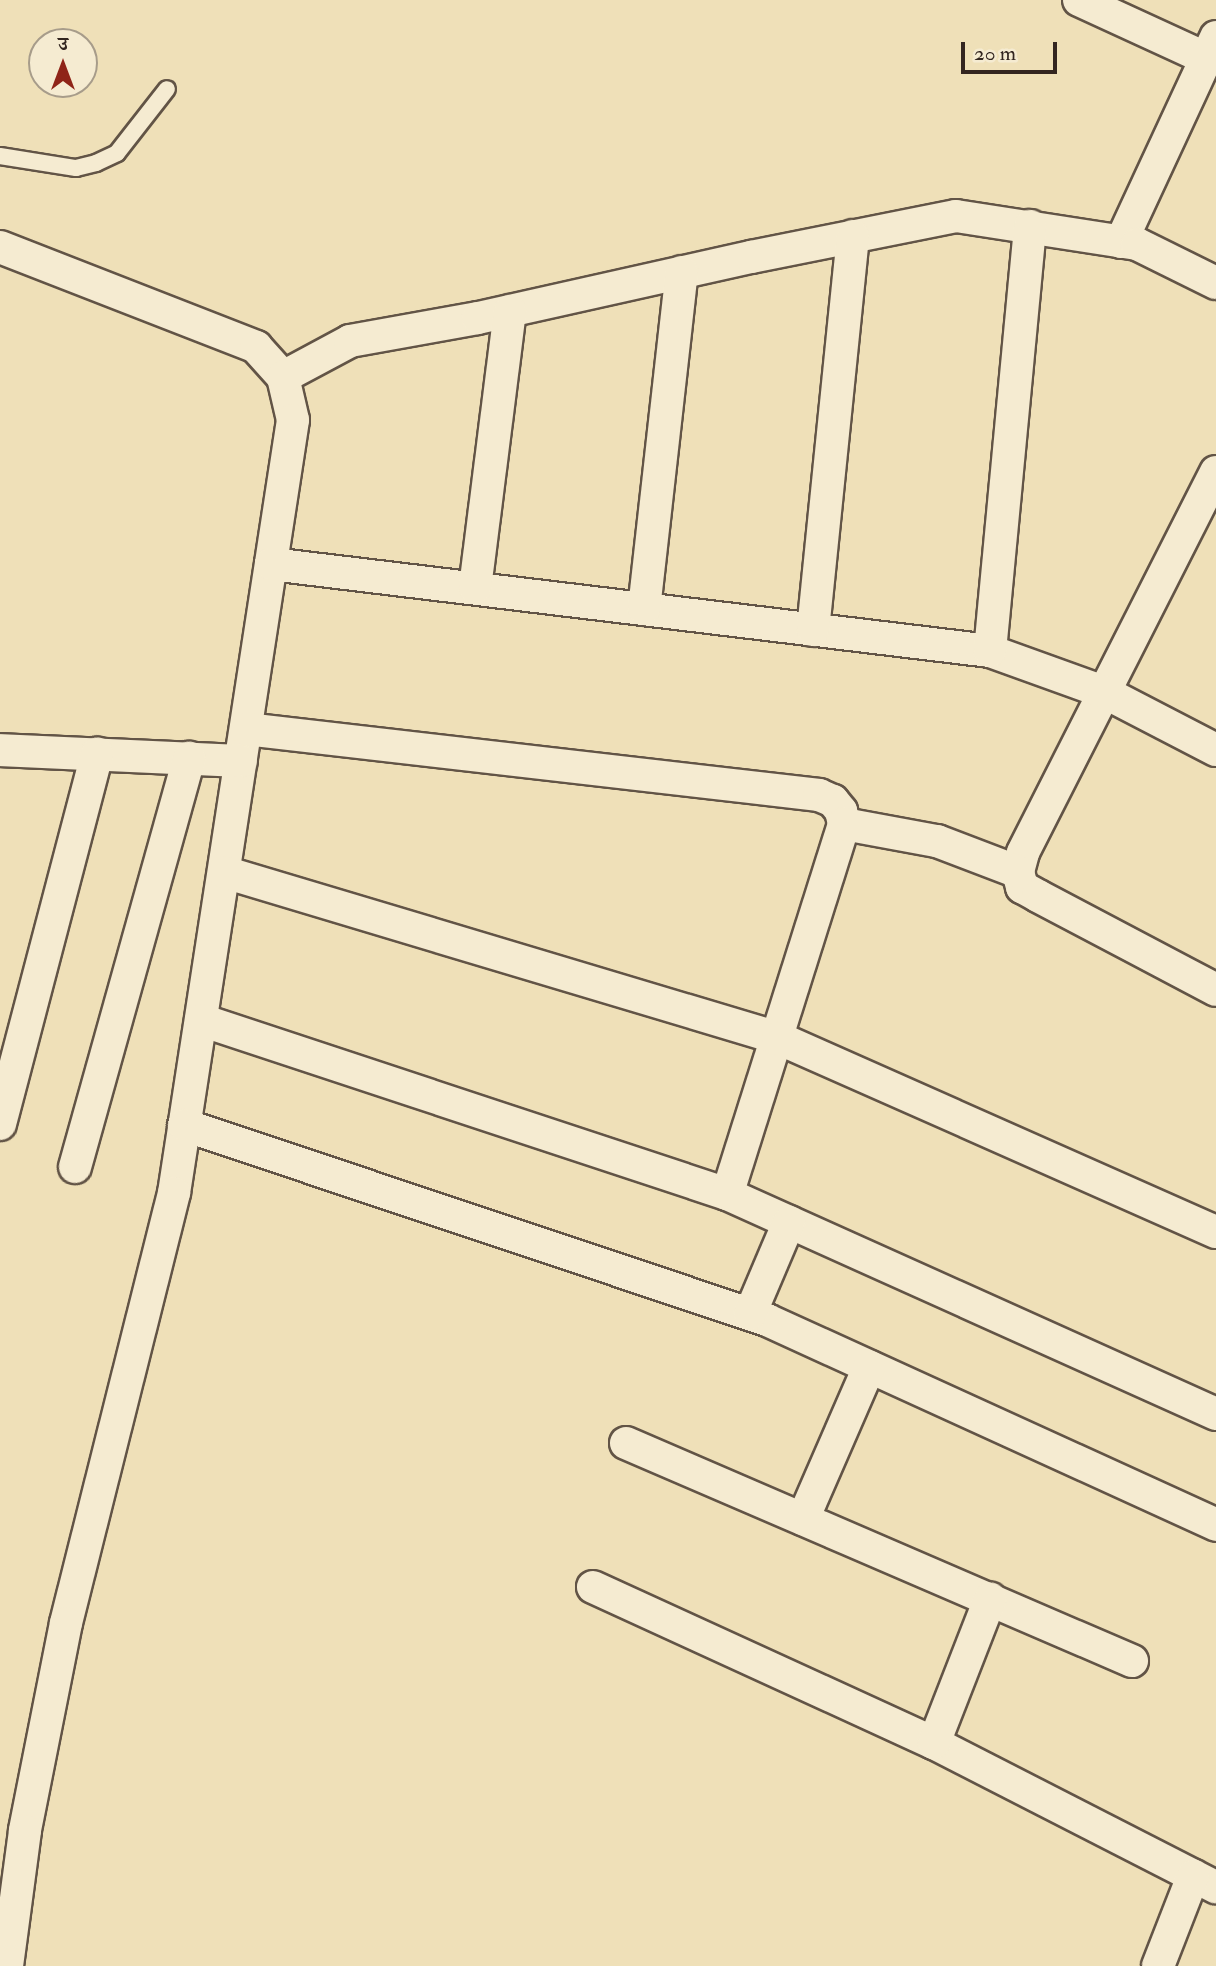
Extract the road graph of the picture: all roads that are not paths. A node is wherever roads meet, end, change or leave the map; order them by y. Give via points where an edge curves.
1 (1079, 0) edge
2 (1211, 47) edge
3 (167, 89) dead end
4 (0, 156) edge
5 (1030, 226) junction
6 (853, 236) junction
7 (1121, 242) junction
8 (0, 247) edge
9 (681, 272) junction
10 (1216, 283) edge
11 (510, 311) junction
12 (283, 377) junction
13 (1216, 471) edge
14 (1205, 515) edge
15 (271, 564) junction
16 (475, 588) junction
17 (644, 609) junction
18 (813, 630) junction
19 (990, 651) junction
20 (1104, 692) junction
21 (246, 729) junction
22 (0, 750) edge
23 (1216, 750) edge
24 (97, 754) junction
25 (189, 758) junction
26 (241, 761) junction
27 (844, 824) junction
28 (224, 872) junction
29 (1018, 872) junction
30 (1216, 990) edge
31 (201, 1020) junction
32 (12, 1028) edge
33 (778, 1038) junction
34 (0, 1124) edge
35 (184, 1125) junction
36 (75, 1167) dead end
37 (727, 1194) junction
38 (789, 1222) junction
39 (1216, 1232) edge
40 (750, 1314) junction
41 (869, 1367) junction
42 (1216, 1413) edge
43 (626, 1443) dead end
44 (803, 1519) junction
45 (1216, 1525) edge
46 (593, 1587) dead end
47 (990, 1600) junction
48 (1132, 1661) dead end
49 (934, 1743) junction
50 (1205, 1882) edge
51 (7, 1966) edge
52 (1158, 1966) edge

1 - 2 street
2 - 7 street
3 - 4 lane via 117,153 96,163 76,167
5 - 6 street via 956,216
5 - 7 street
5 - 19 street
6 - 9 street
6 - 18 street
7 - 10 street via 1137,244
8 - 12 street via 256,347
9 - 11 street
9 - 17 street
11 - 12 street via 350,341
11 - 16 street
12 - 15 street via 293,420
13 - 14 street
14 - 20 street
15 - 16 street
15 - 21 street
16 - 17 street
17 - 18 street
18 - 19 street
19 - 20 street
20 - 23 street
20 - 29 street via 1023,853
21 - 26 street
21 - 27 street via 819,795 833,801
22 - 24 street
24 - 25 street
24 - 32 street
25 - 26 street
25 - 36 street
26 - 28 street
27 - 29 street via 937,841
27 - 33 street
28 - 31 street
28 - 33 street
29 - 30 street via 1022,887
31 - 35 street
31 - 37 street
32 - 34 street
33 - 37 street
33 - 39 street
35 - 40 street
35 - 51 street via 164,1232 66,1623 26,1831
37 - 38 street
38 - 40 street
38 - 42 street
40 - 41 street
41 - 44 street
41 - 45 street
43 - 44 street
44 - 47 street
46 - 49 street
47 - 48 street
47 - 49 street
49 - 50 street
50 - 52 street

